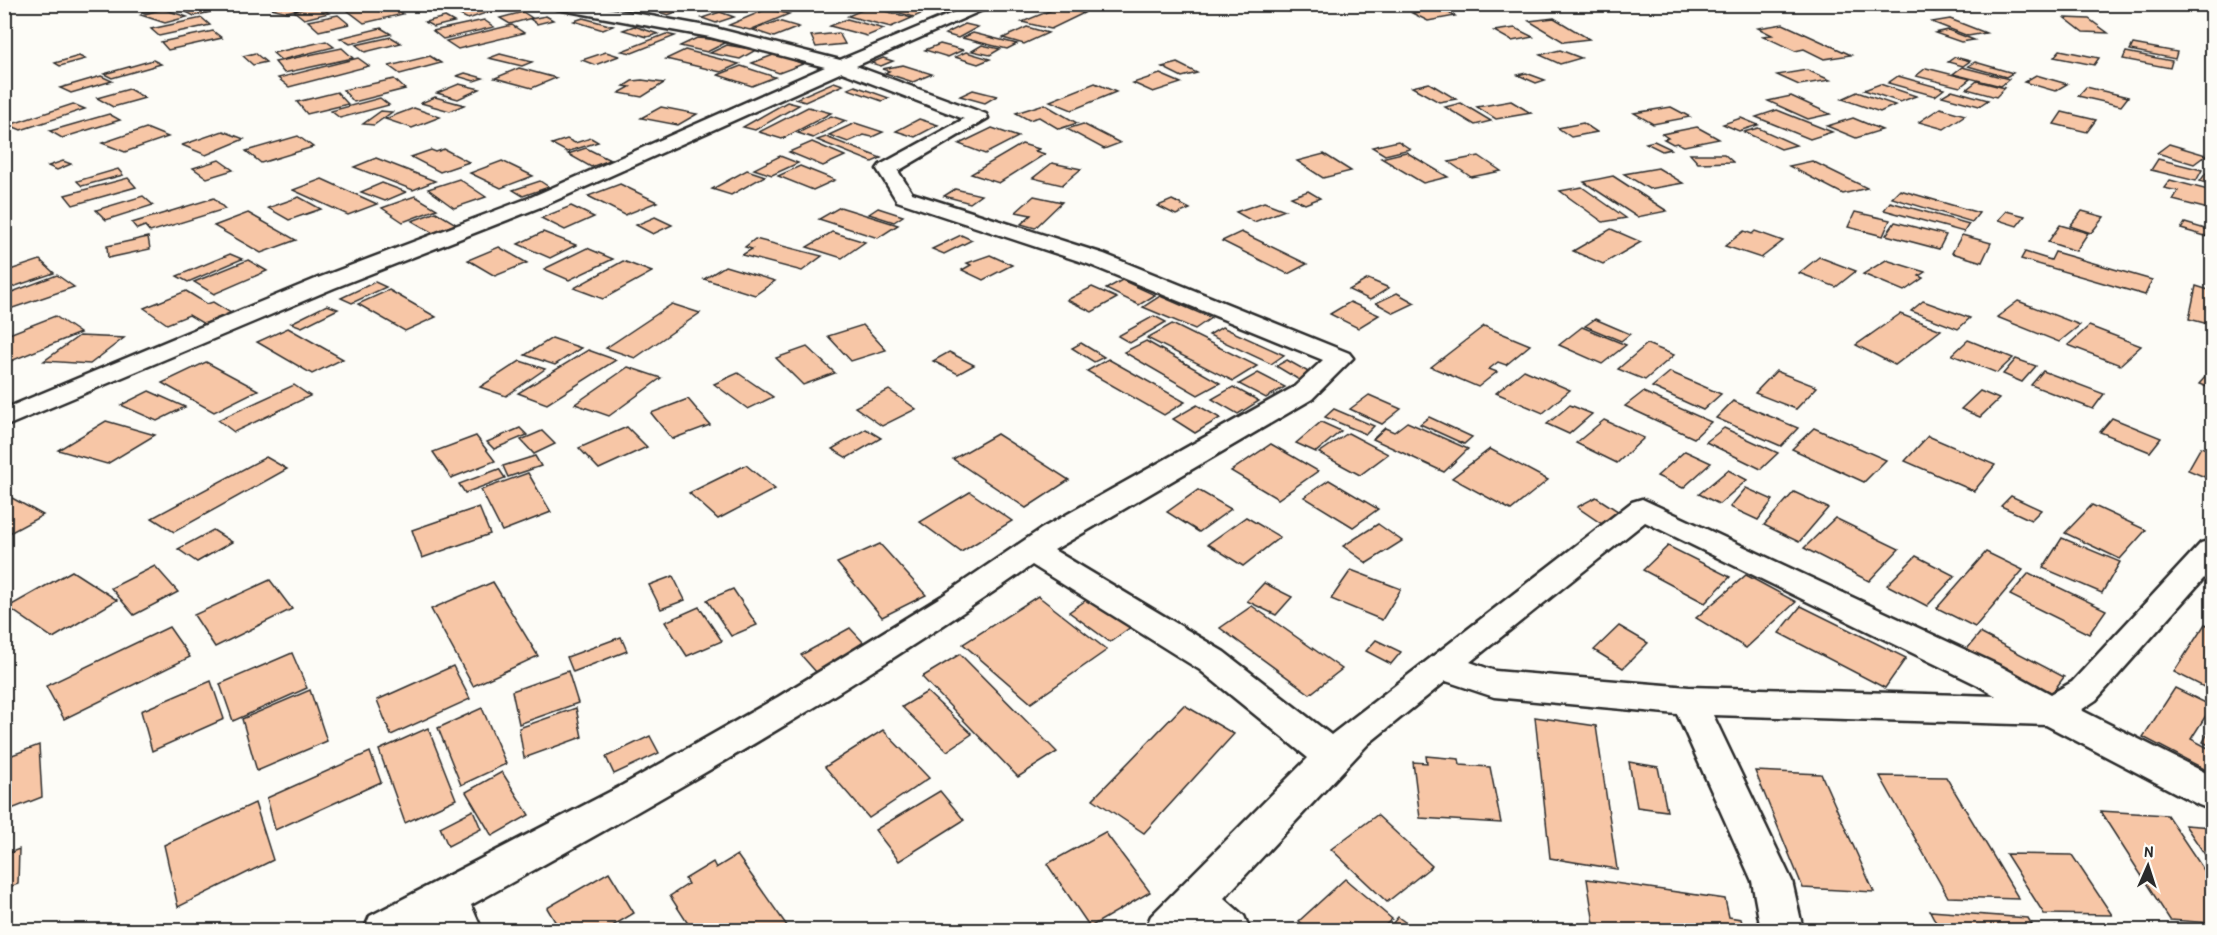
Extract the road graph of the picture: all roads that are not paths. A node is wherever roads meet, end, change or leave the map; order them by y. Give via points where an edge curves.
1 (557, 4) edge
2 (968, 8) edge
3 (841, 66) junction
4 (4, 419) edge
5 (1031, 550) junction
6 (2212, 550) edge
7 (1440, 666) junction
8 (1689, 701) junction
9 (2051, 711) junction
10 (1331, 756) junction
11 (2212, 794) edge
12 (1197, 899) junction
13 (454, 914) edge
14 (385, 930) edge
15 (1166, 930) edge
16 (1229, 930) edge
17 (1782, 930) edge

1 - 3 street via 711,32
2 - 3 street
3 - 4 street via 536,202 326,283
3 - 5 street via 979,118 887,169 904,197 1096,259 1340,358 1303,393
5 - 10 street via 1212,661
5 - 13 street via 790,707 636,796
6 - 9 street via 2084,691
7 - 8 street via 1494,684
7 - 9 street via 1641,509 1990,676
7 - 10 street
8 - 9 street
8 - 17 street via 1772,881
9 - 11 street
10 - 12 street
12 - 15 street
12 - 16 street
13 - 14 street

